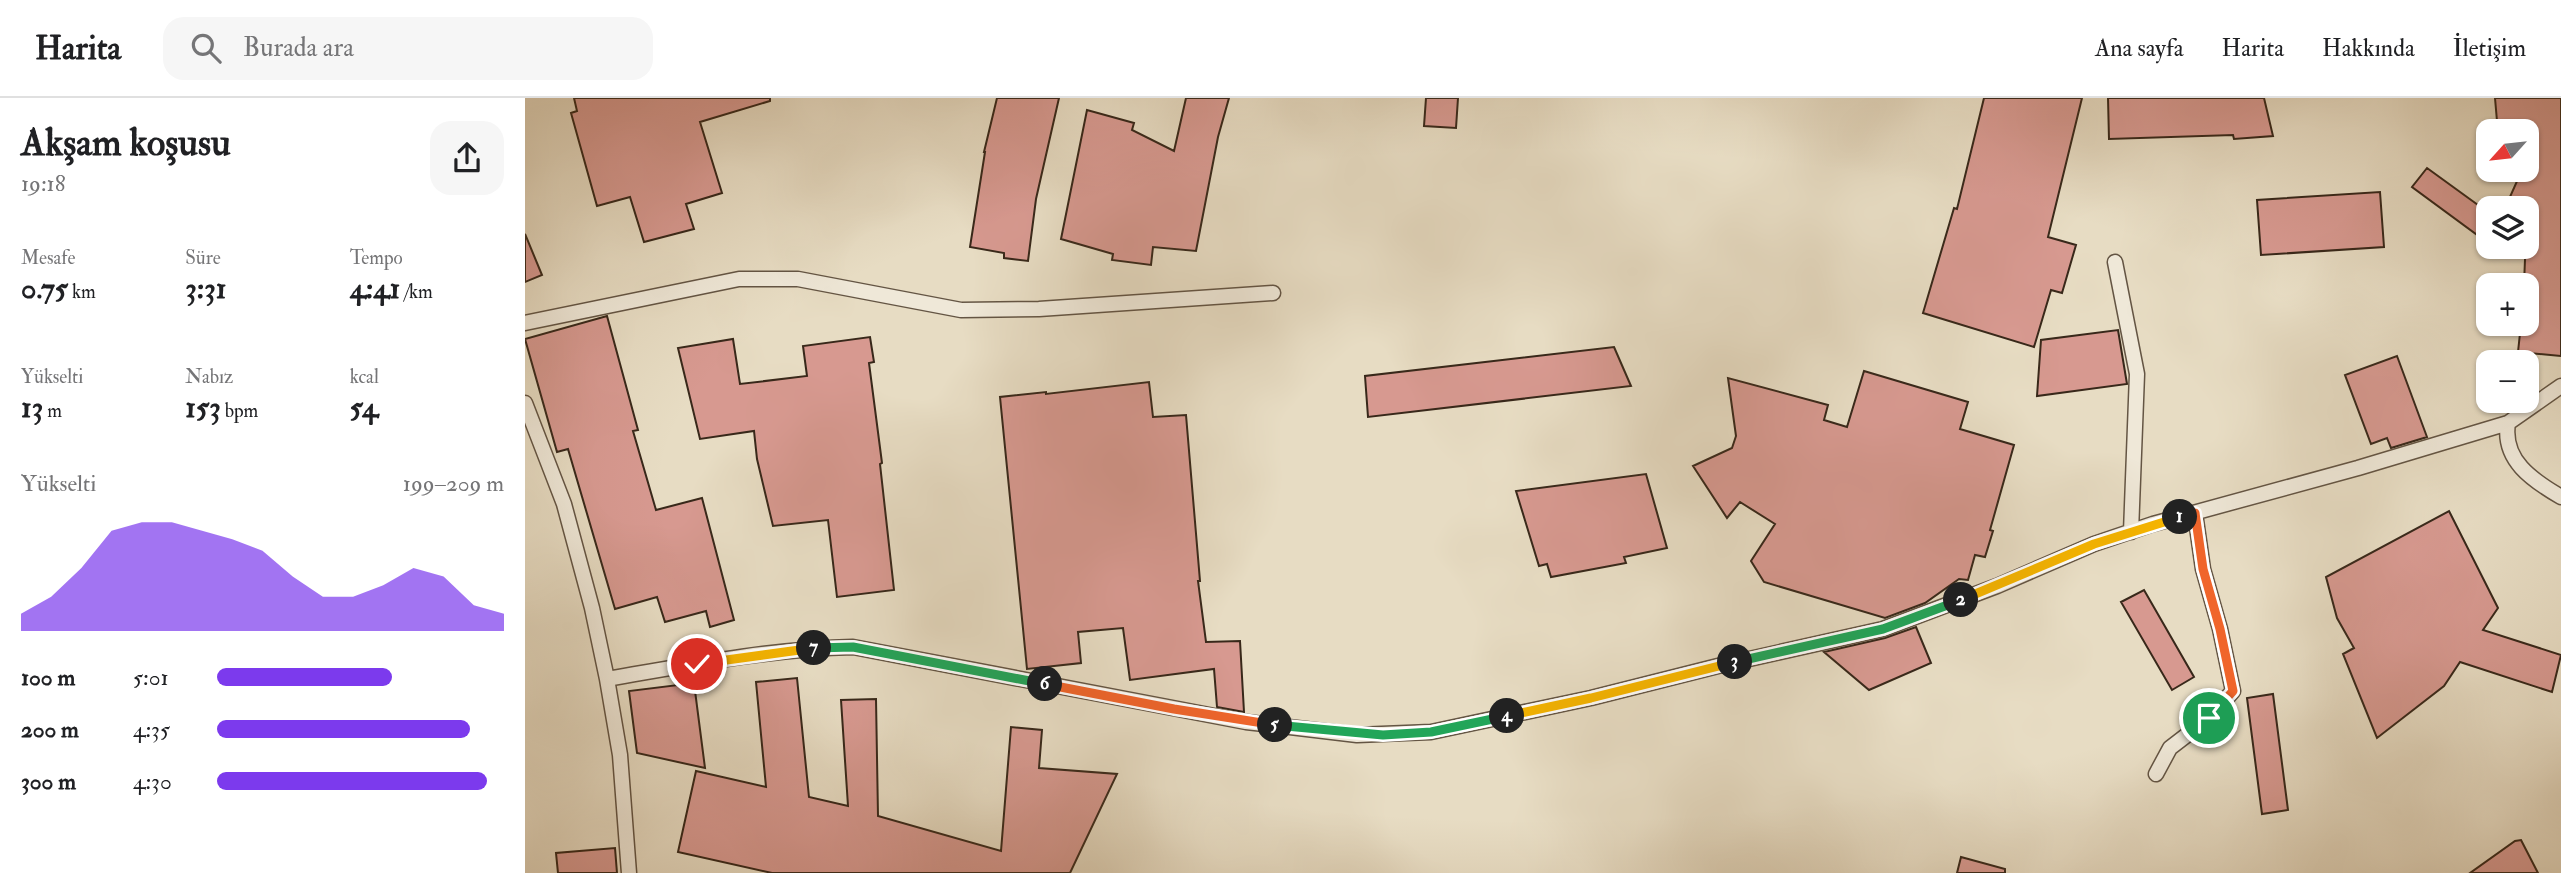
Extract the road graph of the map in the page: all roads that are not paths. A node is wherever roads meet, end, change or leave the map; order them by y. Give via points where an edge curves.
1 (2115, 262) dead end
2 (1273, 293) dead end
3 (525, 323) edge
4 (2561, 386) edge
5 (525, 403) edge
6 (2508, 423) junction
7 (2561, 497) edge
8 (2195, 513) junction
9 (2131, 532) junction
10 (607, 679) junction
11 (2156, 774) dead end
12 (629, 873) edge

1 - 9 street via 2137,374
2 - 3 street via 961,310 798,279 739,279
4 - 6 street
5 - 10 street via 564,504
6 - 7 street via 2511,456
6 - 8 street
8 - 9 street
8 - 11 street via 2203,569 2233,691 2209,718 2170,748
9 - 10 street via 1883,629 1431,732 1357,735 1245,722 853,647 808,649
10 - 12 street via 620,755

